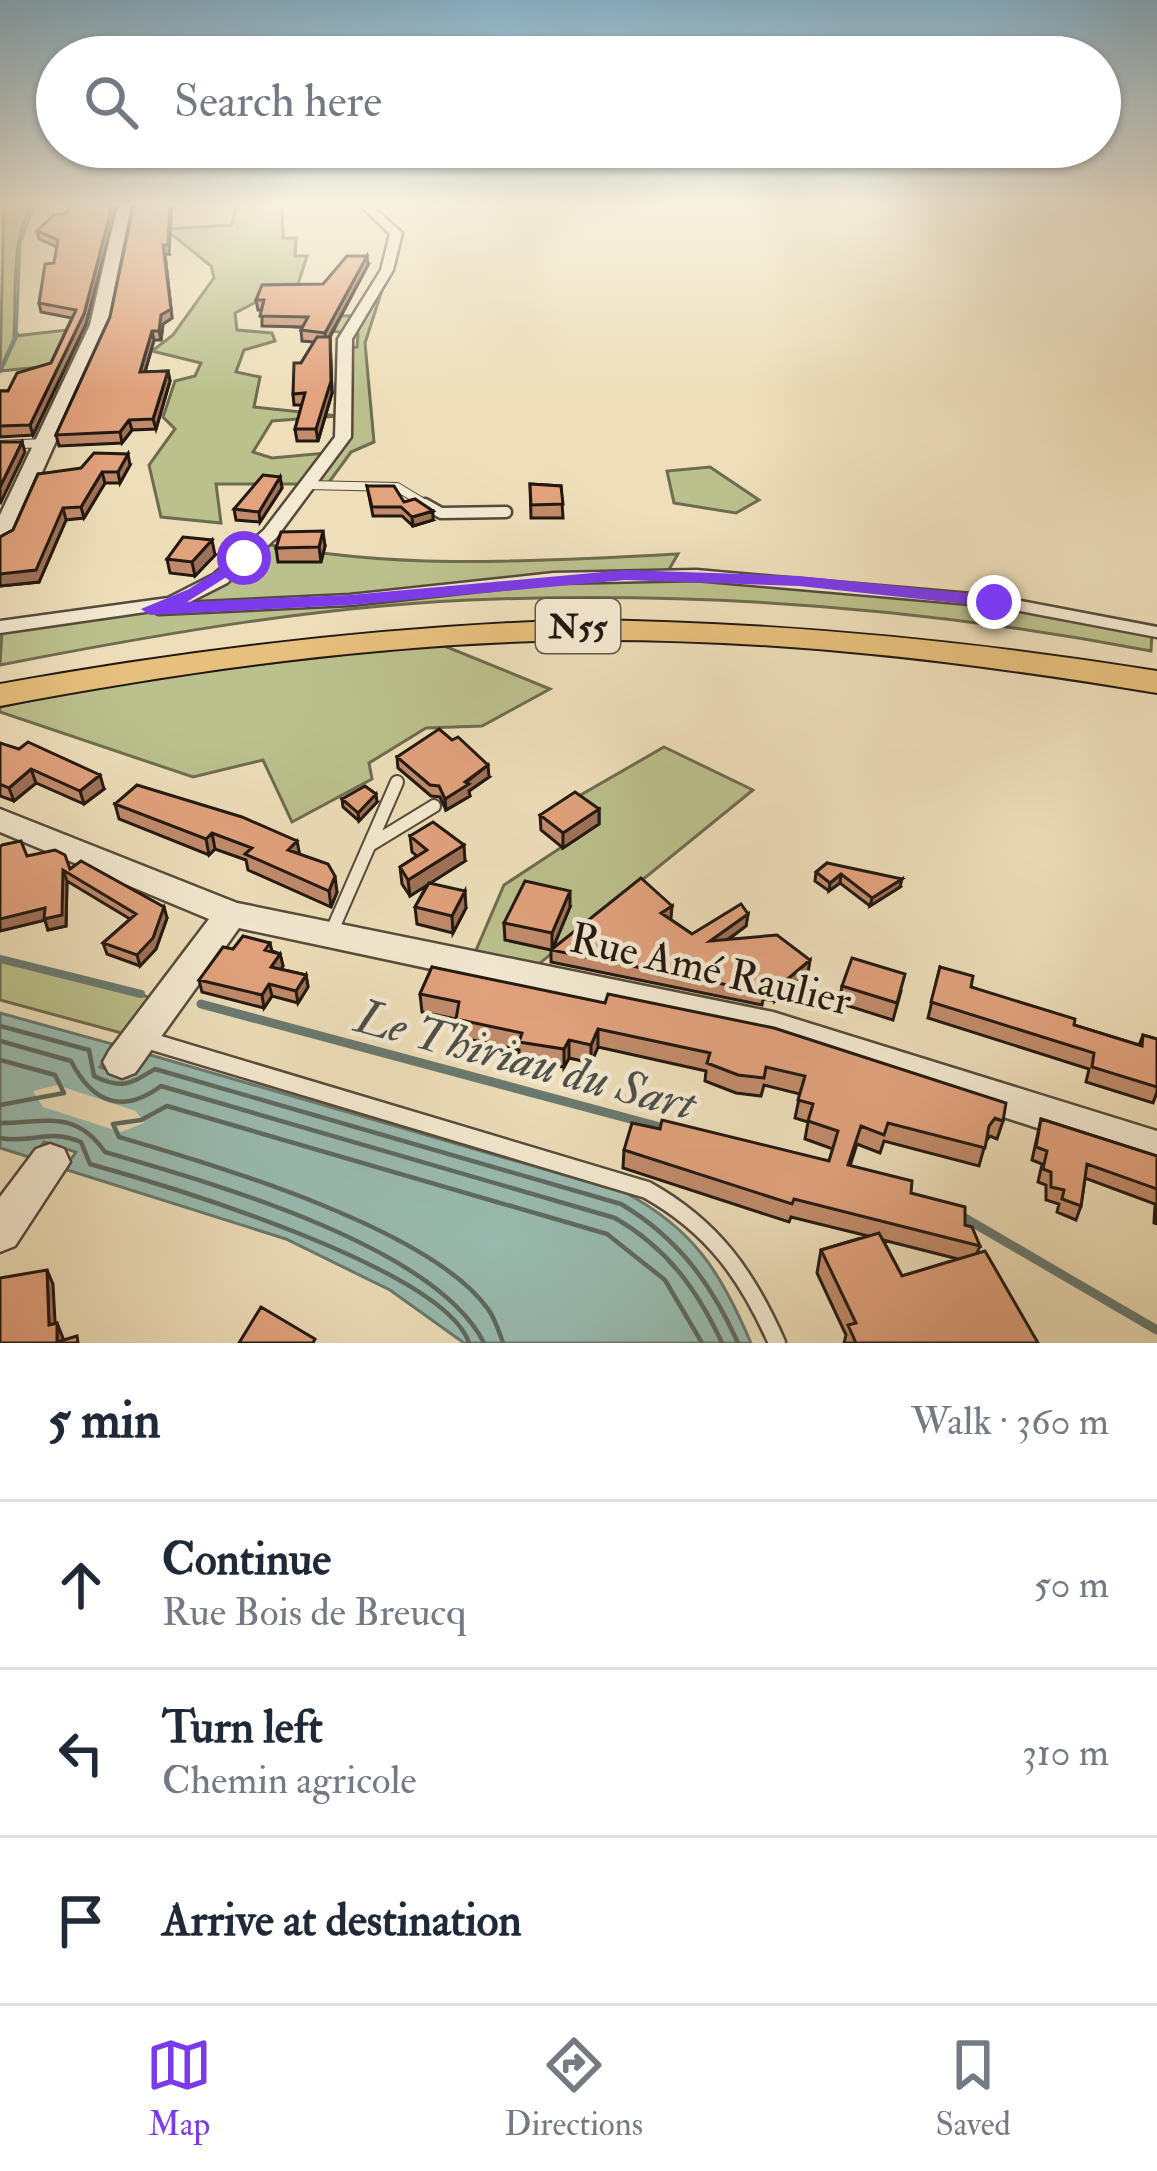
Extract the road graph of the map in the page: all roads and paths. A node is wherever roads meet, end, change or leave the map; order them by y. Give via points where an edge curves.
1 (112, 266) edge
2 (388, 266) edge
3 (46, 443) junction
4 (0, 445) edge
5 (308, 484) junction
6 (506, 512) dead end
7 (0, 539) edge
8 (150, 609) junction
9 (0, 626) edge
10 (1157, 632) edge
11 (1157, 663) edge
12 (0, 677) edge
13 (1157, 682) edge
14 (0, 695) edge
15 (397, 782) dead end
16 (434, 806) dead end
17 (0, 820) edge
18 (370, 845) junction
19 (231, 914) junction
20 (330, 934) junction
21 (131, 1050) joint
22 (1157, 1149) edge
23 (50, 1162) dead end
24 (3, 1223) edge
25 (777, 1343) edge

1 - 3 street via 99,326
2 - 5 street via 345,339 343,437
3 - 4 lane
3 - 7 street
5 - 6 lane via 397,487 441,513
5 - 8 street via 270,534 220,579
8 - 9 street
8 - 10 lane via 695,575 994,602
11 - 12 highway, N55 via 828,616 562,608 288,628
13 - 14 highway, N55 via 830,636 562,626 292,644
15 - 18 lane
16 - 18 lane
17 - 19 street, Rue Amé Raulier
18 - 20 lane
19 - 20 street, Rue Amé Raulier
19 - 21 street
20 - 22 street, Rue Amé Raulier via 773,1027
21 - 25 lane via 647,1190 692,1213 724,1244
23 - 24 street

